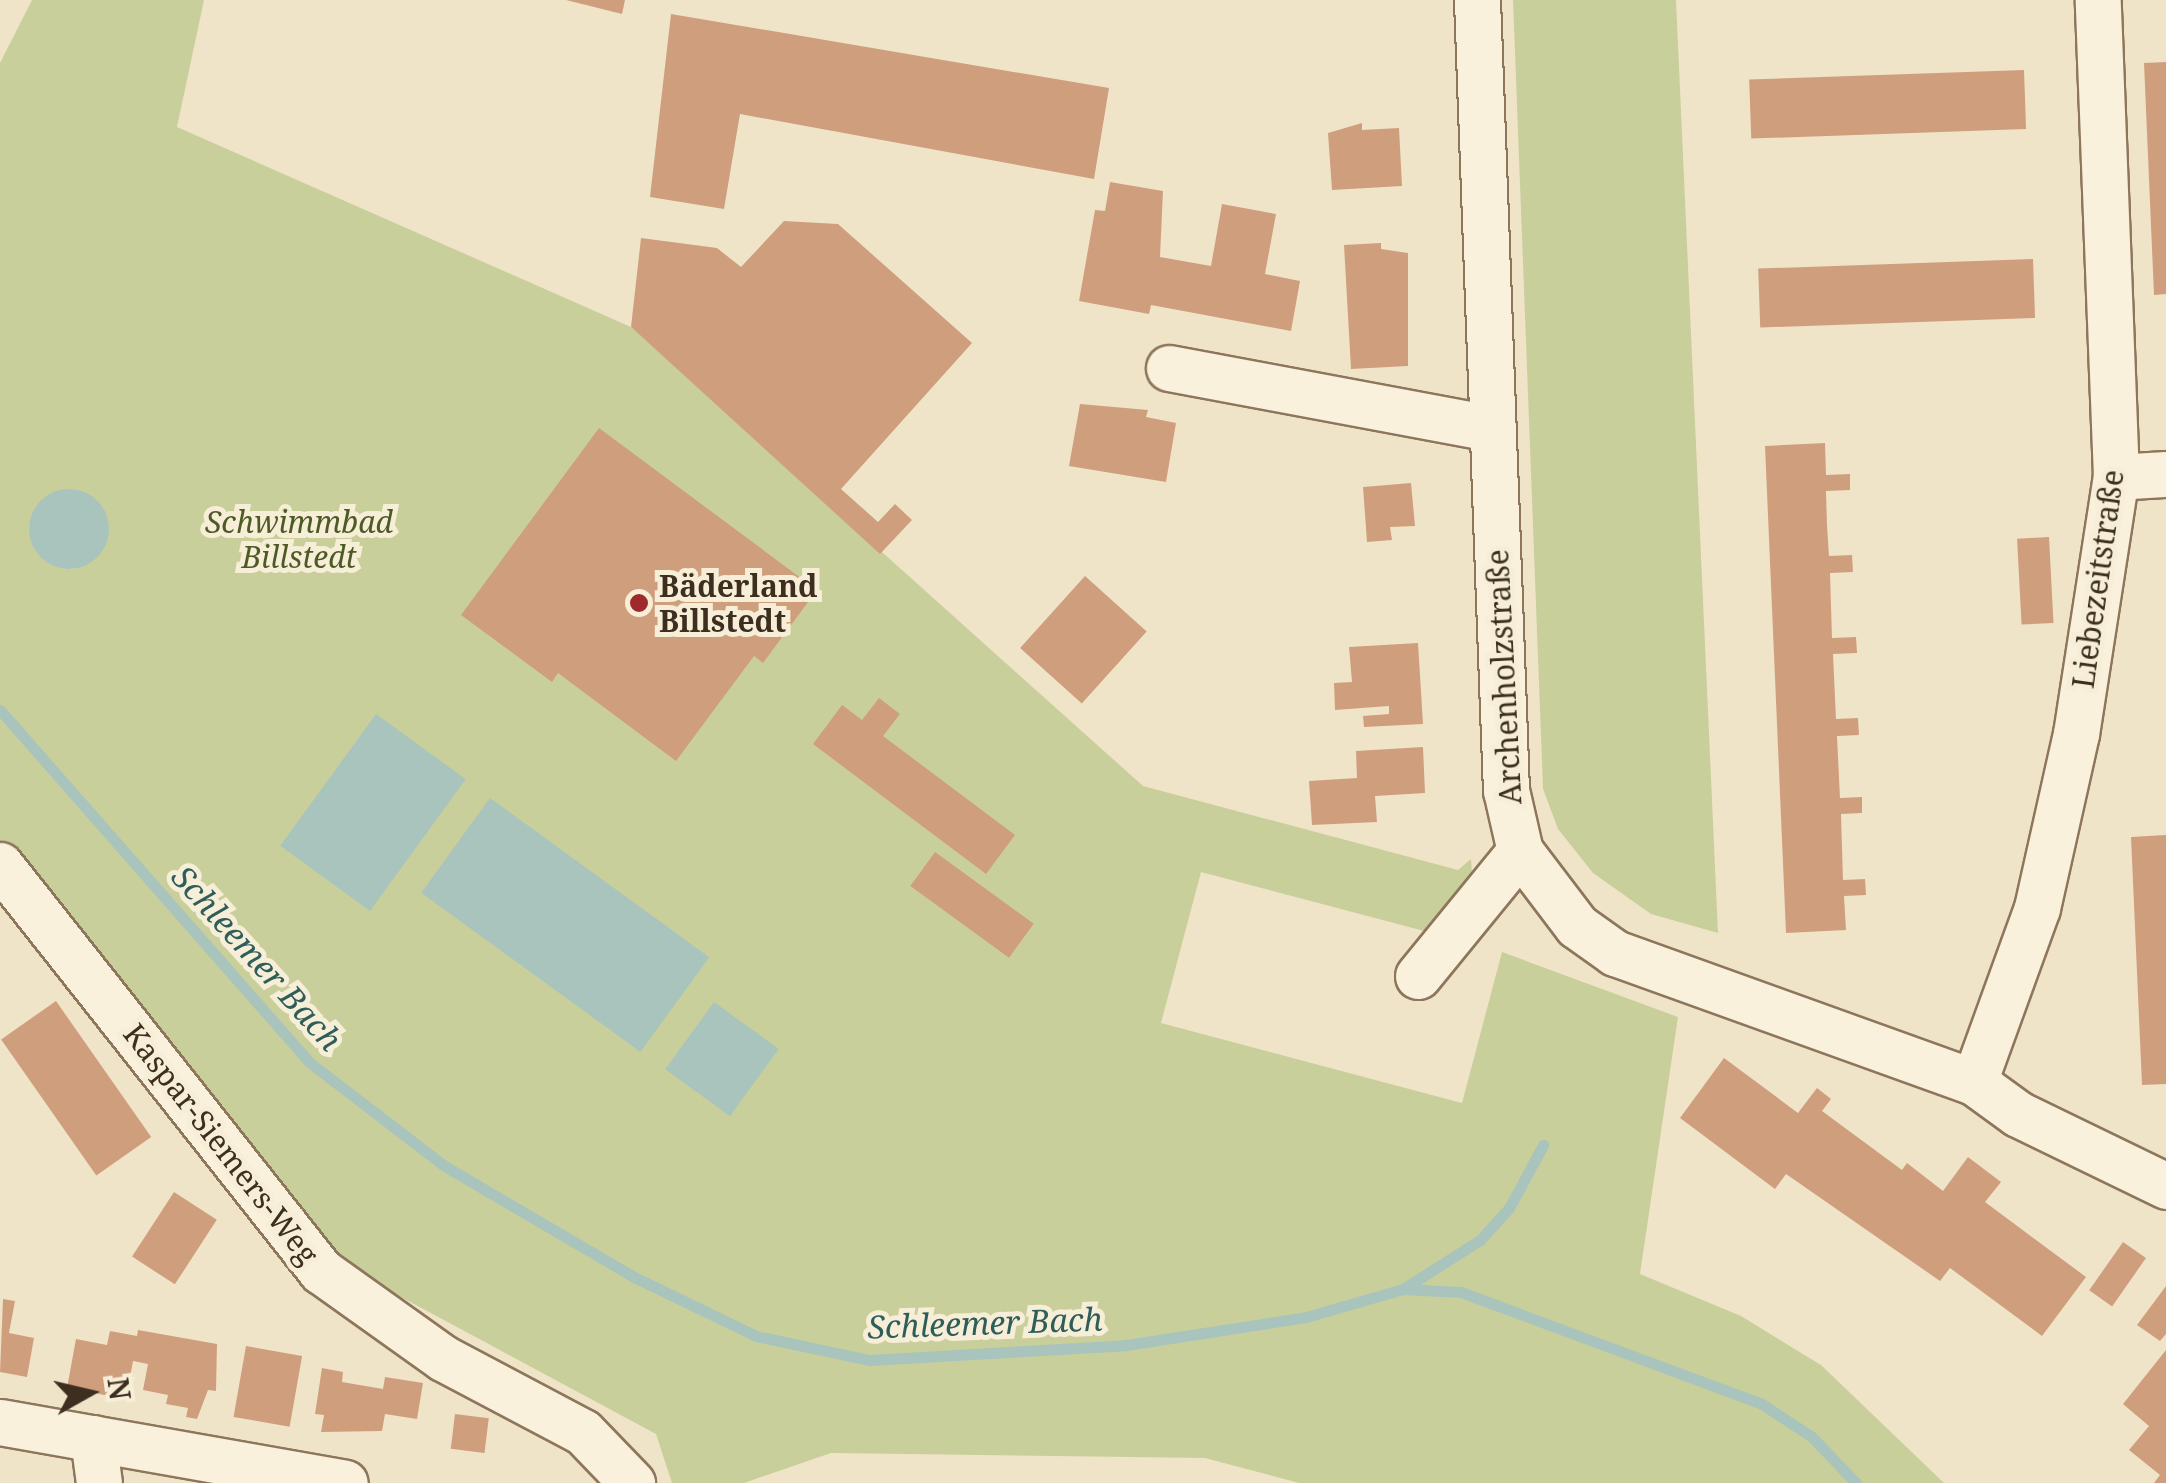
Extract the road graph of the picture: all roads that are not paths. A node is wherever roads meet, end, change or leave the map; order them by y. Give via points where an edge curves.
1 (1477, 0) edge
2 (2098, 0) edge
3 (1169, 368) dead end
4 (1491, 428) junction
5 (2166, 474) edge
6 (2116, 477) junction
7 (1520, 851) junction
8 (0, 865) edge
9 (1418, 976) dead end
10 (1974, 1082) junction
11 (2166, 1186) edge
12 (0, 1422) edge
13 (92, 1438) junction
14 (622, 1482) edge
15 (99, 1483) edge
16 (345, 1483) edge

1 - 4 street, Archenholzstraße
2 - 6 street, Liebezeitstraße
3 - 4 street
4 - 7 street, Archenholzstraße via 1506,790
5 - 6 street
6 - 10 street, Liebezeitstraße via 2076,734 2036,908
7 - 9 street
7 - 10 street, Archenholzstraße via 1576,926 1615,954
8 - 14 street, Kaspar-Siemers-Weg via 321,1272 444,1358 583,1432
10 - 11 street, Archenholzstraße via 2018,1114
12 - 13 street
13 - 15 street
13 - 16 street

